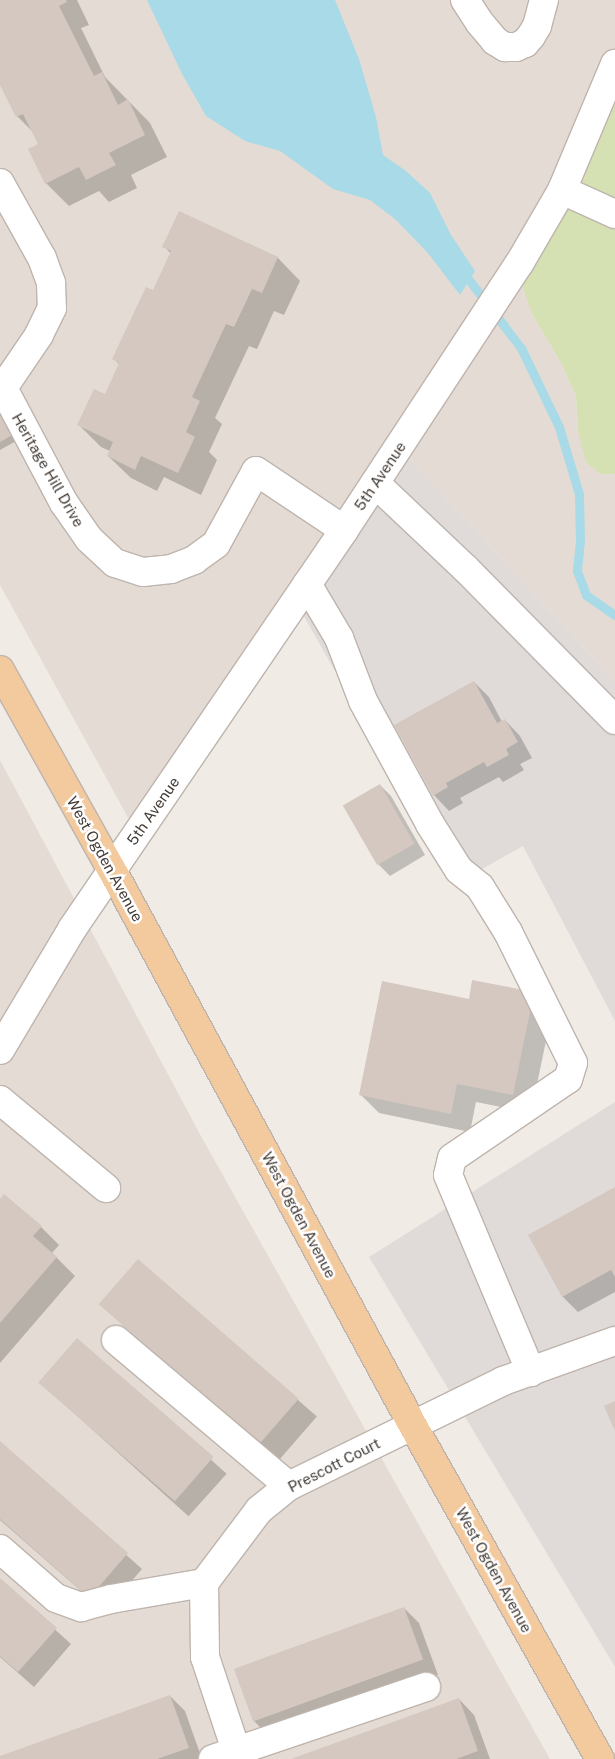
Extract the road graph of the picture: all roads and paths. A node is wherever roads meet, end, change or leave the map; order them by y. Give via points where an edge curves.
1 (464, 0) edge
2 (544, 0) edge
3 (615, 64) edge
4 (0, 183) edge
5 (562, 190) junction
6 (615, 214) edge
7 (2, 386) edge
8 (375, 483) junction
9 (344, 530) junction
10 (307, 584) junction
11 (0, 670) edge
12 (615, 720) edge
13 (112, 870) junction
14 (0, 1050) edge
15 (0, 1100) edge
16 (106, 1188) dead end
17 (116, 1340) dead end
18 (615, 1341) edge
19 (531, 1372) junction
20 (412, 1424) junction
21 (289, 1486) junction
22 (0, 1549) edge
23 (204, 1583) junction
24 (426, 1687) dead end
25 (229, 1756) edge
26 (600, 1759) edge

1 - 2 street via 495,41 505,47 516,47 525,43 537,26
3 - 5 street, 5th Avenue
4 - 7 street, Heritage Hill Drive via 42,258 51,282 52,308 39,335
5 - 6 street
5 - 8 street, 5th Avenue via 488,313
7 - 9 street, Heritage Hill Drive via 64,503 89,540 114,563 143,572 170,569 194,560 216,544 256,471
8 - 9 street, 5th Avenue
8 - 12 street via 466,569
9 - 10 street, 5th Avenue
10 - 13 street, 5th Avenue
10 - 19 street via 339,638 363,701 430,824 458,870 480,887 508,932 572,1063 568,1079 452,1158 448,1174
11 - 13 main road, West Ogden Avenue
13 - 14 street, 5th Avenue via 72,929
13 - 20 main road, West Ogden Avenue
15 - 16 street
17 - 21 street
18 - 19 street, Prescott Court
19 - 20 street, Prescott Court via 503,1381
20 - 21 street, Prescott Court via 357,1455
20 - 26 main road, West Ogden Avenue
21 - 23 street, Prescott Court via 259,1510
22 - 23 street via 56,1598 82,1607
23 - 25 street via 206,1657
24 - 25 street

